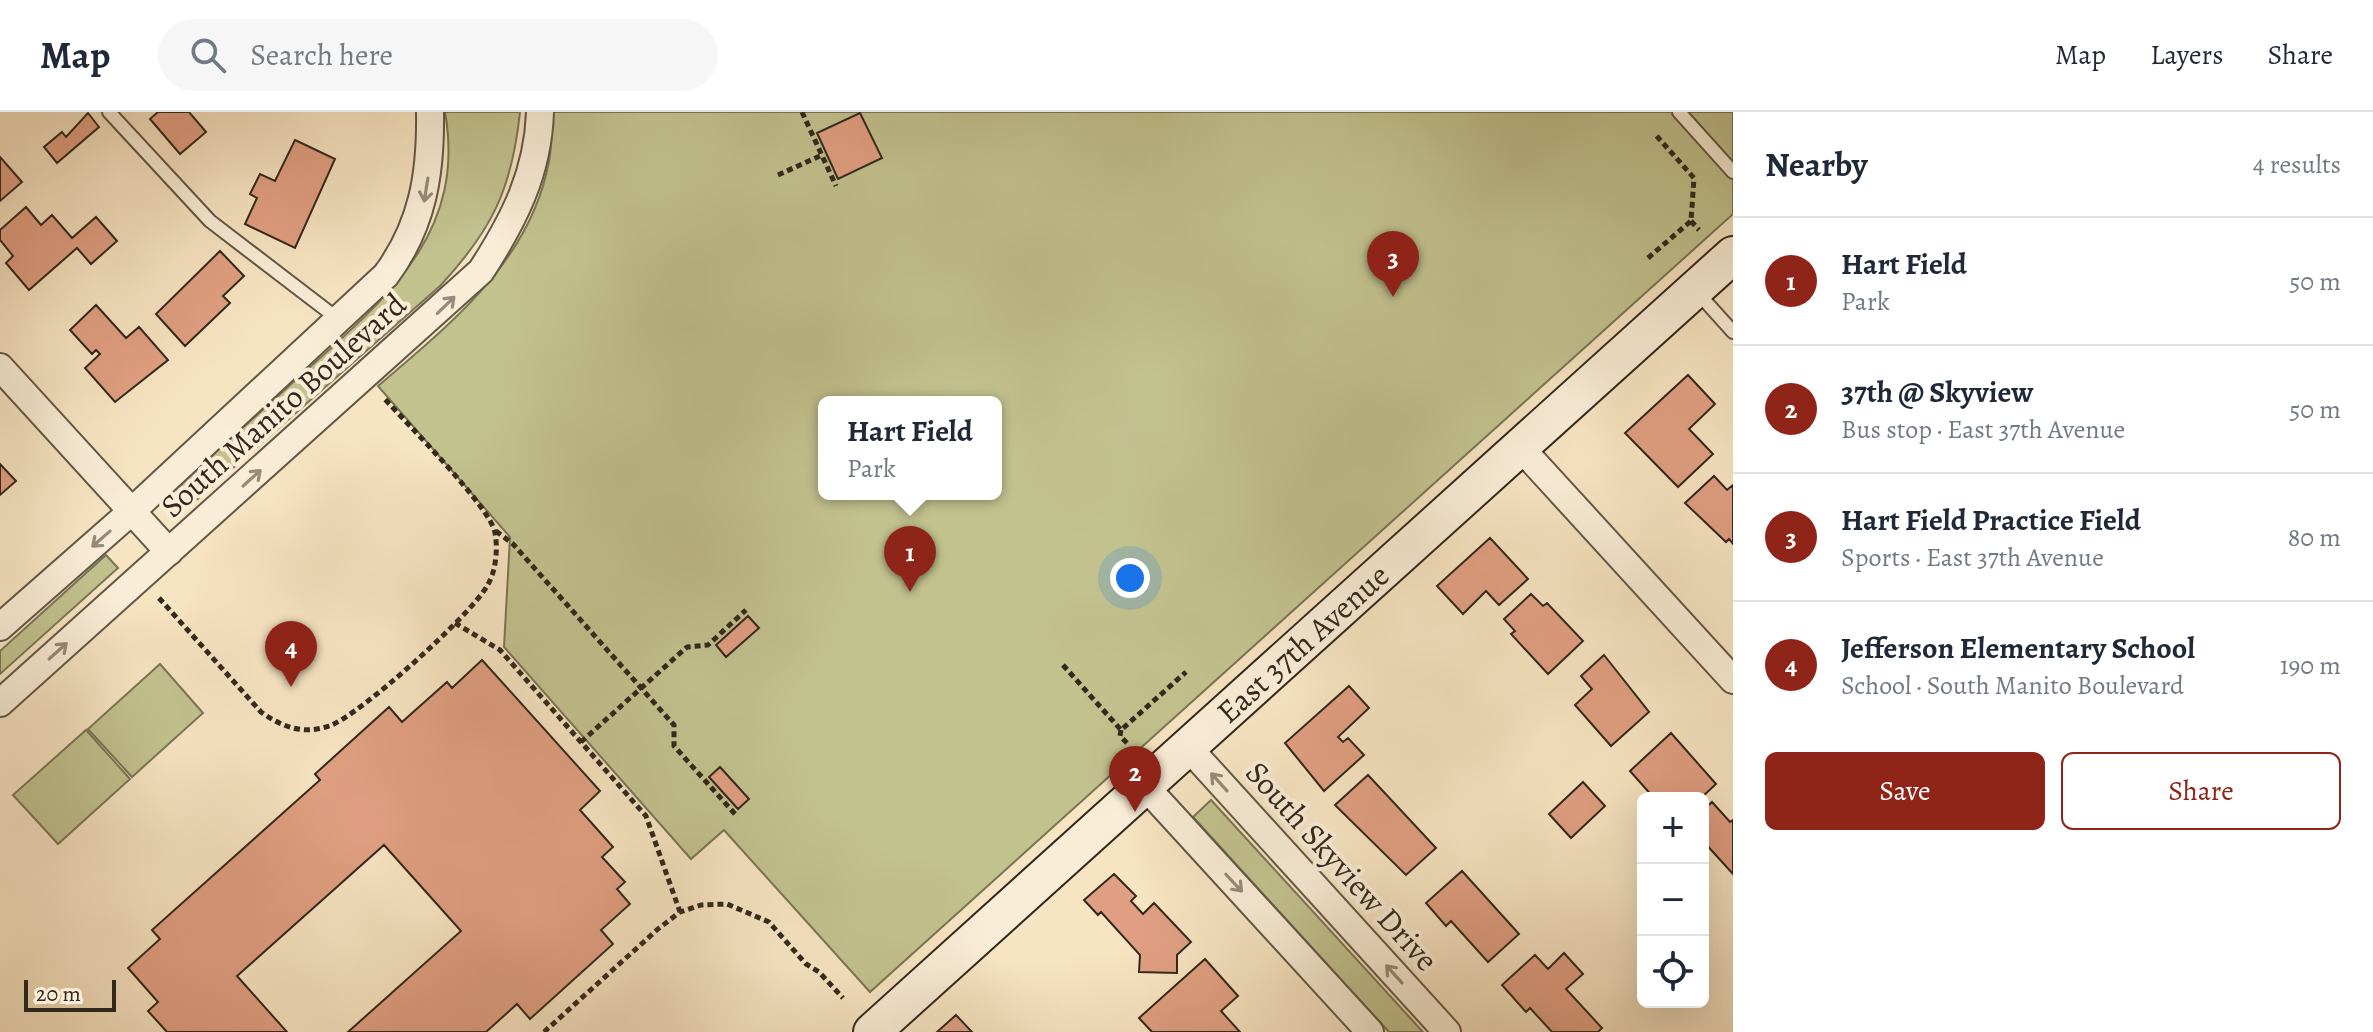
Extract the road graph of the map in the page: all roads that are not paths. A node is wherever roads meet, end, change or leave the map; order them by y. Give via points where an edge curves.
1 (109, 112) edge
2 (430, 112) edge
3 (540, 112) edge
4 (1679, 112) edge
5 (1733, 172) edge
6 (1733, 255) edge
7 (1695, 289) junction
8 (338, 319) junction
9 (1733, 332) edge
10 (0, 367) edge
11 (1520, 447) junction
12 (132, 511) junction
13 (169, 552) junction
14 (0, 627) edge
15 (1733, 680) edge
16 (0, 703) edge
17 (1186, 745) junction
18 (1143, 784) junction
19 (872, 1032) edge
20 (1370, 1032) edge
21 (1447, 1032) edge

1 - 8 lane via 210,221
2 -> 8 street, South Manito Boulevard via 425,200 404,250 386,275
13 -> 3 street, South Manito Boulevard via 481,271 527,187 539,145
4 - 5 lane
6 - 7 street, East 37th Avenue
7 - 9 lane
7 - 11 street, East 37th Avenue
8 - 12 street, South Manito Boulevard
10 - 12 street
11 - 15 street
11 - 17 street, East 37th Avenue
12 - 13 street
12 -> 14 street, South Manito Boulevard
16 -> 13 street, South Manito Boulevard
17 - 18 street, East 37th Avenue
21 -> 17 street, South Skyview Drive
18 - 19 street, East 37th Avenue
18 -> 20 street

